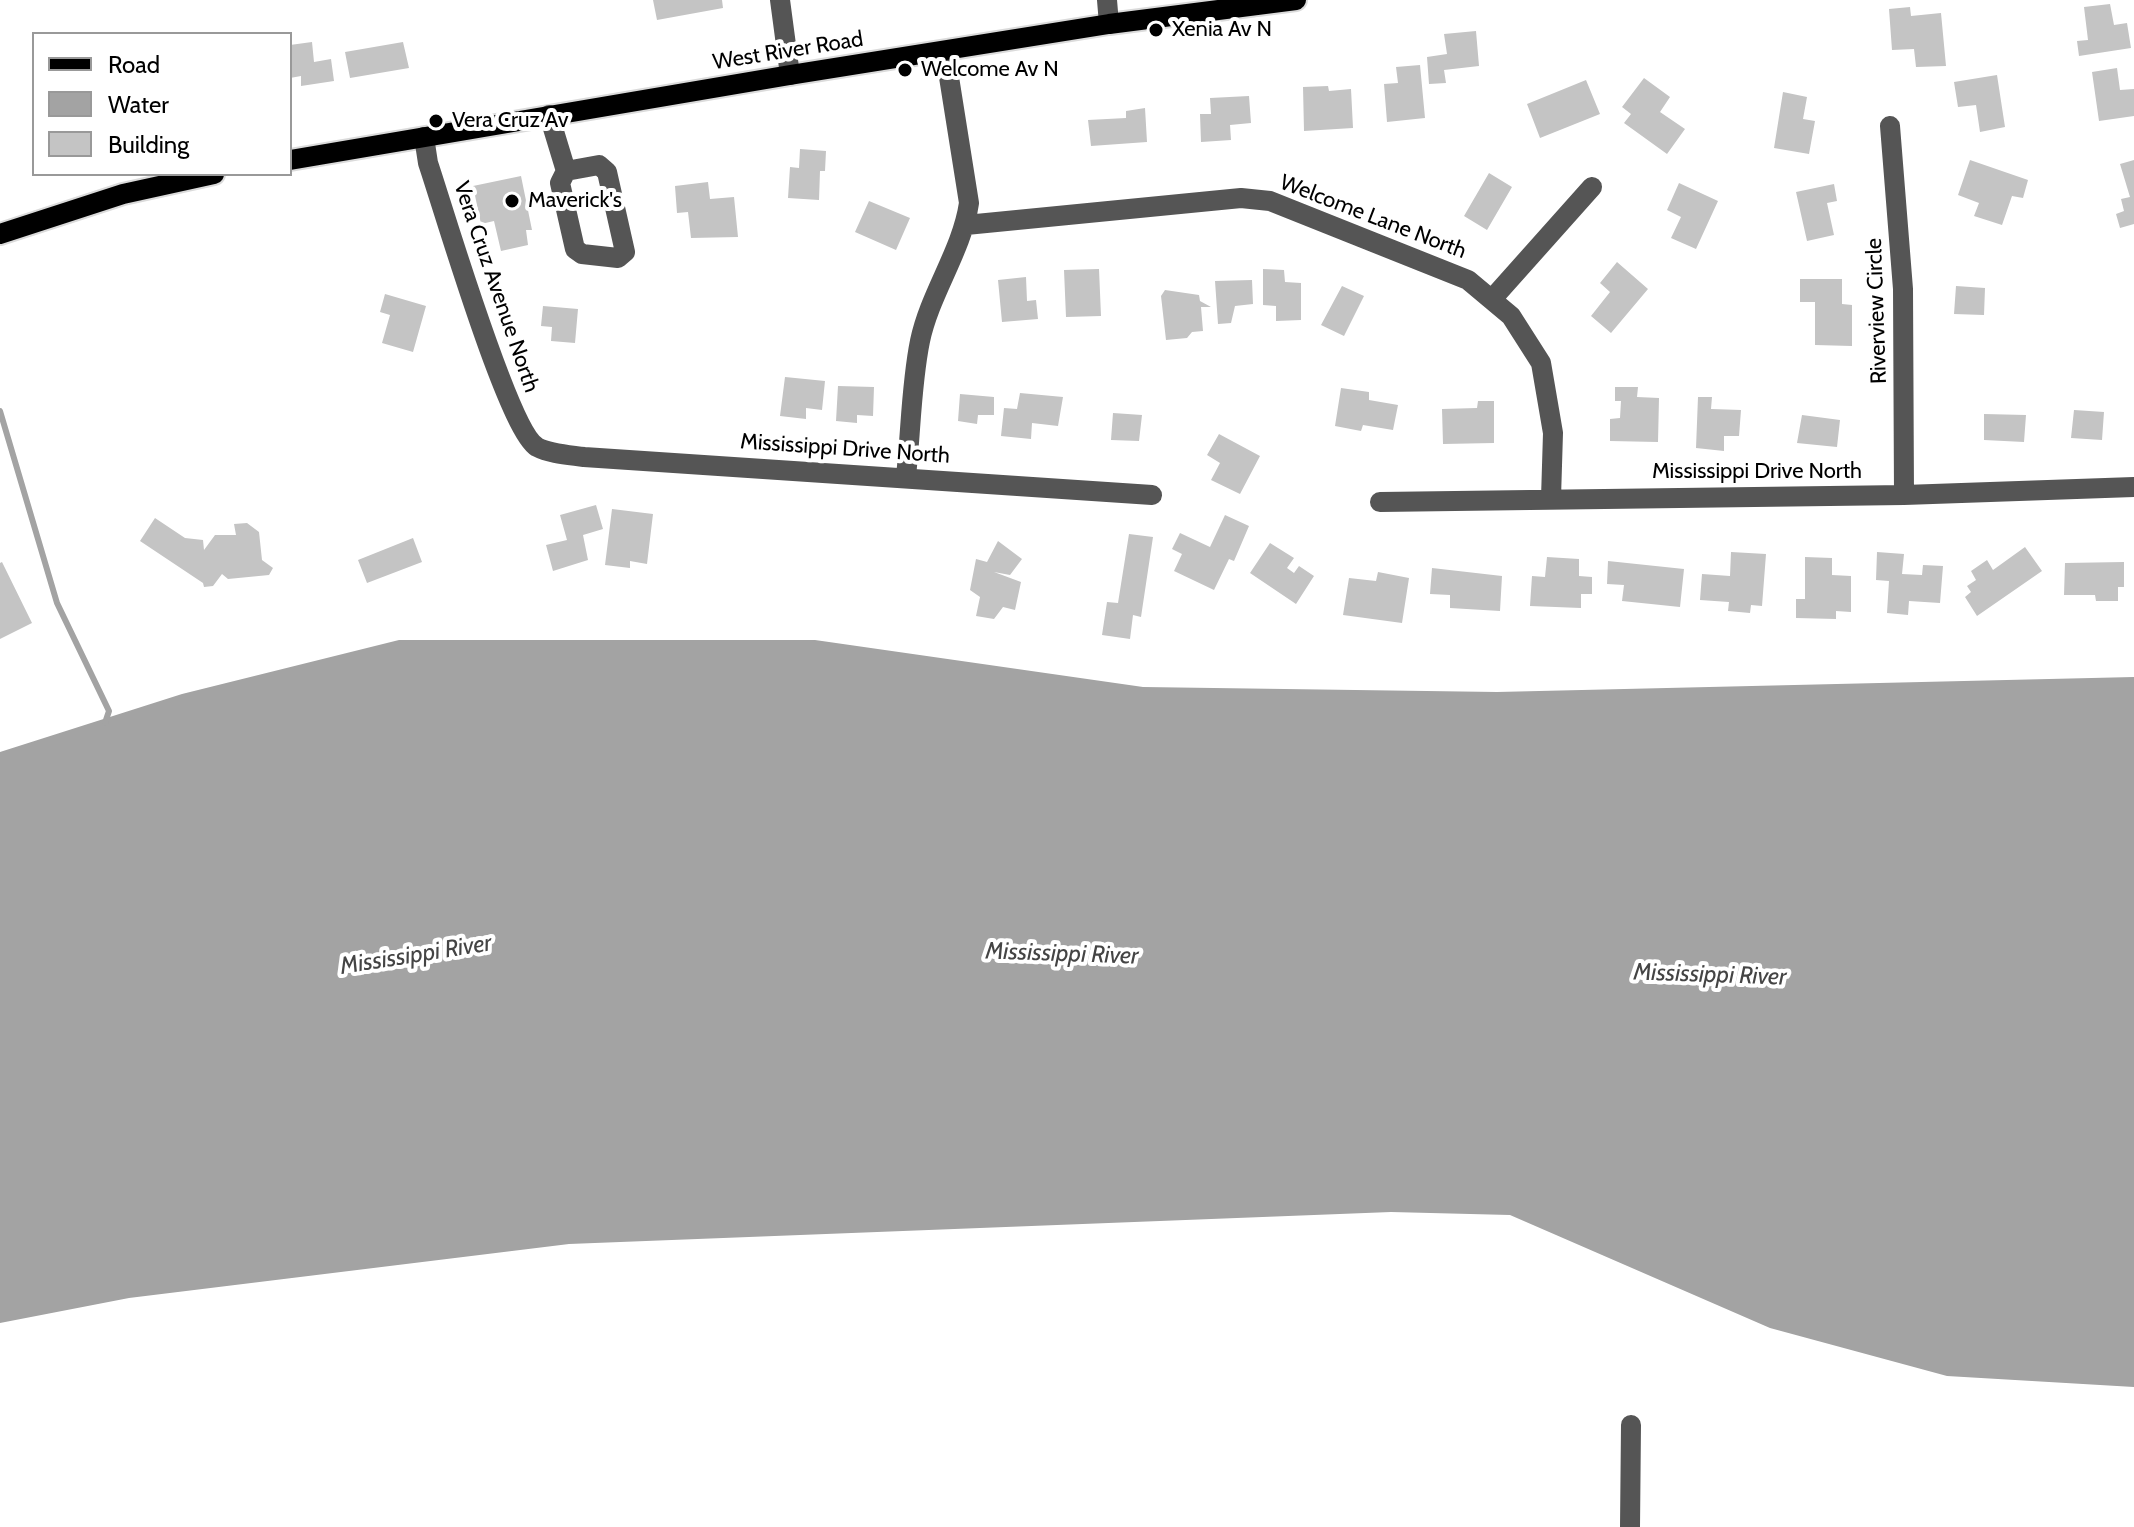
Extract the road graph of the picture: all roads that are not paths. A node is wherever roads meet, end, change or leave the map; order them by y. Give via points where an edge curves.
1 (780, 0) edge
2 (1107, 0) edge
3 (1296, 0) edge
4 (1109, 24) junction
5 (945, 52) junction
6 (790, 75) junction
7 (549, 115) junction
8 (1890, 126) dead end
9 (424, 137) junction
10 (292, 160) edge
11 (566, 171) junction
12 (205, 176) edge
13 (1592, 187) dead end
14 (966, 225) junction
15 (0, 234) edge
16 (1493, 298) junction
17 (536, 447) joint
18 (906, 476) junction
19 (2134, 487) edge
20 (1152, 495) dead end
21 (1904, 495) junction
22 (1551, 498) junction
23 (1380, 502) dead end
24 (1631, 1425) dead end
25 (1630, 1527) edge

1 - 6 street
2 - 4 street
3 - 4 main road, West River Road
4 - 5 main road, West River Road
5 - 6 main road, West River Road
5 - 14 street via 967,173
6 - 7 main road, West River Road
7 - 9 main road, West River Road
7 - 11 street
8 - 21 street, Riverview Circle via 1903,289
9 - 10 main road, West River Road
9 - 17 street, Vera Cruz Avenue North via 498,376
11 - 11 street via 560,183 575,249 618,258 625,252 607,172 599,165
12 - 15 main road via 123,194
13 - 16 street
14 - 16 street, Welcome Lane North via 1241,198 1270,201 1468,280
14 - 18 street via 936,290 920,342
16 - 22 street, Welcome Lane North via 1541,363 1553,433
17 - 18 street, Mississippi Drive North via 584,457
18 - 20 street, Mississippi Drive North
19 - 21 street, Mississippi Drive North
21 - 22 street, Mississippi Drive North
22 - 23 street, Mississippi Drive North
24 - 25 street

